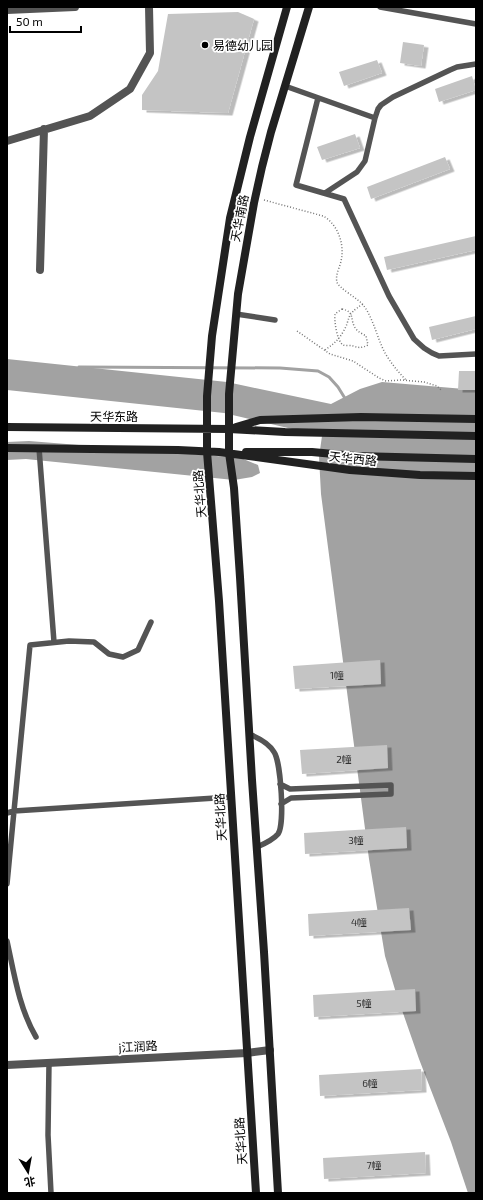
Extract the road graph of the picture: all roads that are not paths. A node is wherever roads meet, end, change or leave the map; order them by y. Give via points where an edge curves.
1 (75, 7) edge
2 (140, 7) edge
3 (149, 7) edge
4 (152, 7) edge
5 (287, 7) edge
6 (309, 7) edge
7 (380, 7) edge
8 (7, 10) edge
9 (476, 24) edge
10 (476, 64) edge
11 (285, 86) junction
12 (318, 98) junction
13 (375, 118) junction
14 (44, 129) junction
15 (7, 141) edge
16 (325, 193) junction
17 (40, 270) dead end
18 (236, 314) junction
19 (275, 320) dead end
20 (476, 354) edge
21 (476, 419) edge
22 (7, 427) edge
23 (207, 428) junction
24 (220, 429) joint
25 (229, 429) junction
26 (476, 436) edge
27 (207, 440) joint
28 (7, 448) edge
29 (39, 448) junction
30 (207, 452) junction
31 (229, 453) junction
32 (476, 459) edge
33 (476, 476) edge
34 (151, 622) dead end
35 (54, 642) junction
36 (249, 734) junction
37 (280, 784) junction
38 (231, 797) junction
39 (281, 804) junction
40 (14, 811) junction
41 (7, 813) edge
42 (257, 847) junction
43 (7, 884) edge
44 (7, 941) edge
45 (36, 1037) dead end
46 (270, 1050) junction
47 (246, 1053) junction
48 (49, 1063) junction
49 (7, 1065) edge
50 (51, 1193) edge
51 (256, 1193) edge
52 (278, 1193) edge

1 - 8 street
2 - 3 street
3 - 4 street
3 - 14 street via 150,53 130,89 90,116
5 - 23 main road, 天华南路 via 237,183 230,218 212,336
6 - 11 main road, 天华南路
7 - 9 lane
10 - 13 lane via 457,67 393,97 381,105
11 - 12 lane
11 - 18 main road, 天华南路 via 255,198
12 - 13 lane
12 - 16 lane via 296,185
13 - 16 lane via 365,161 357,172
14 - 15 street
14 - 17 street
16 - 20 lane via 344,199 389,296 414,338 432,354 439,356
18 - 19 lane
18 - 25 main road, 天华南路 via 229,394
21 - 25 main road, 天华西路 via 260,420
22 - 23 main road, 天华东路
23 - 24 main road, 天华东路
23 - 27 main road, 天华南路
24 - 25 main road, 天华西路
25 - 26 main road, 天华西路
25 - 31 main road, 天华南路
27 - 30 main road, 天华北路
28 - 29 main road
29 - 30 main road
29 - 35 lane
30 - 31 main road, 天华西路
30 - 38 main road, 天华北路
31 - 32 main road, 天华西路 via 312,452 355,456
31 - 33 main road, 天华西路 via 350,470
31 - 36 main road via 235,503
34 - 35 lane via 138,650 123,657 109,654 94,642
35 - 40 lane via 30,645
36 - 37 lane via 262,740 275,752
36 - 42 main road
37 - 39 lane
37 - 39 lane via 290,789 391,785 391,794 291,798
38 - 40 lane
38 - 47 main road, 天华北路
39 - 42 lane via 281,824 277,835
40 - 41 lane
40 - 43 lane
42 - 46 main road
44 - 45 lane via 16,986 29,1026
46 - 47 street, j江润路
46 - 52 main road
47 - 48 street, j江润路
47 - 51 main road, 天华北路
48 - 49 street, j江润路
48 - 50 lane via 48,1135

